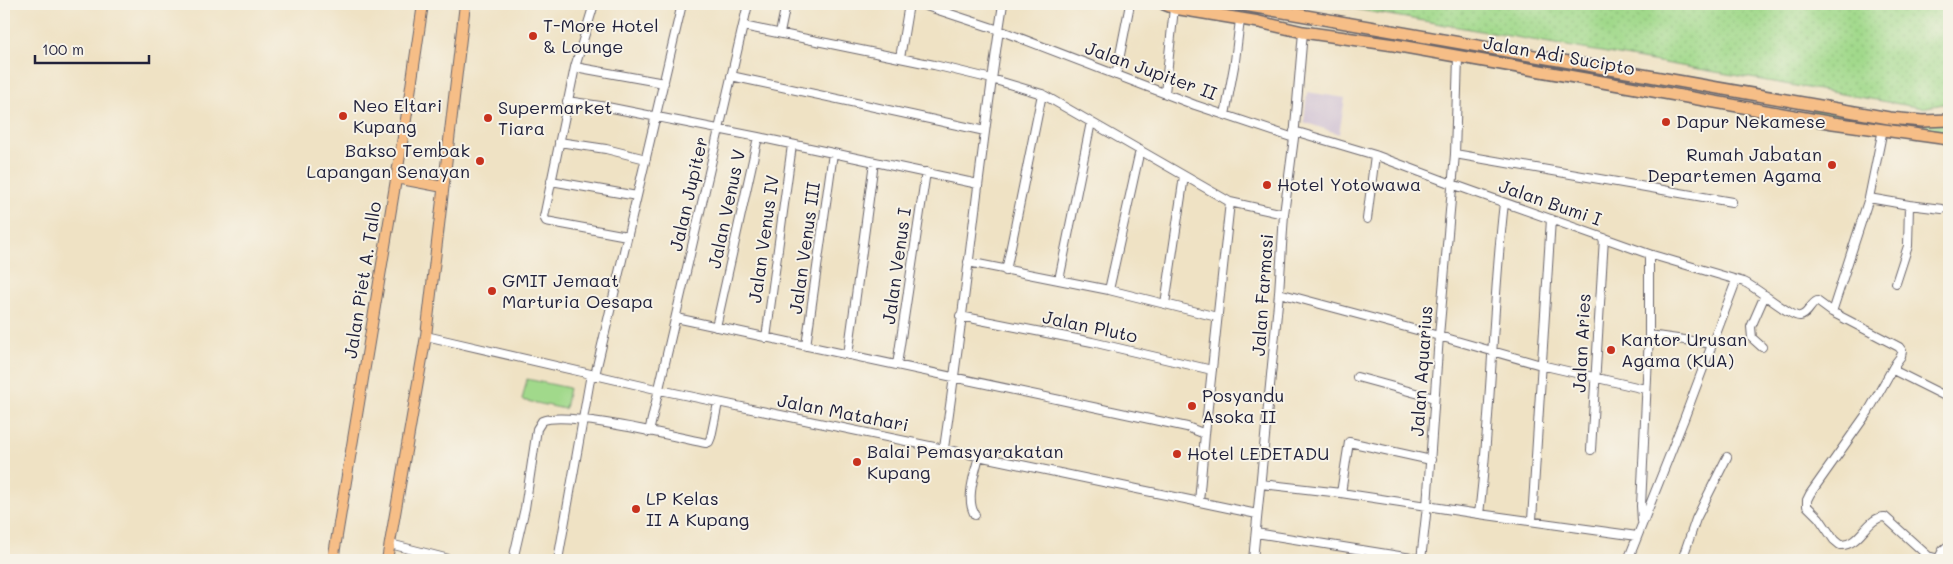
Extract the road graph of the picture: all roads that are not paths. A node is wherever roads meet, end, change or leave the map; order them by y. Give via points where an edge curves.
1 (423, 4) edge
2 (465, 4) edge
3 (594, 4) edge
4 (682, 4) edge
5 (748, 4) edge
6 (786, 4) edge
7 (909, 4) edge
8 (920, 4) edge
9 (1003, 4) edge
10 (1130, 4) edge
11 (1238, 4) edge
12 (1169, 6) edge
13 (1240, 20) junction
14 (743, 26) junction
15 (999, 30) junction
16 (1303, 32) junction
17 (780, 33) junction
18 (1458, 57) junction
19 (900, 58) junction
20 (575, 67) junction
21 (1116, 75) junction
22 (731, 76) junction
23 (992, 79) junction
24 (1659, 79) junction
25 (664, 83) junction
26 (1658, 91) junction
27 (1164, 93) junction
28 (1042, 94) junction
29 (567, 101) junction
30 (1225, 115) junction
31 (656, 117) junction
32 (1949, 120) edge
33 (1091, 122) junction
34 (1883, 129) junction
35 (719, 130) junction
36 (985, 131) junction
37 (1294, 135) junction
38 (758, 137) junction
39 (1949, 139) edge
40 (559, 142) junction
41 (792, 145) junction
42 (1140, 150) junction
43 (833, 153) junction
44 (1375, 154) junction
45 (1455, 154) junction
46 (646, 159) junction
47 (874, 162) junction
48 (926, 172) junction
49 (1184, 176) junction
50 (396, 178) junction
51 (551, 181) junction
52 (978, 184) junction
53 (1452, 184) junction
54 (443, 187) junction
55 (637, 196) junction
56 (1869, 198) junction
57 (1230, 202) junction
58 (1732, 202) dead end
59 (1504, 203) junction
60 (1909, 205) junction
61 (1942, 210) dead end
62 (1284, 214) junction
63 (1552, 218) junction
64 (1367, 219) dead end
65 (627, 236) junction
66 (1604, 238) junction
67 (1650, 254) junction
68 (968, 262) junction
69 (1006, 270) junction
70 (1059, 280) junction
71 (1736, 281) junction
72 (1896, 283) dead end
73 (1109, 290) junction
74 (1279, 293) junction
75 (1766, 295) junction
76 (1165, 304) junction
77 (1832, 312) junction
78 (960, 316) junction
79 (1217, 317) junction
80 (676, 318) junction
81 (716, 327) junction
82 (1649, 335) junction
83 (426, 336) junction
84 (1439, 336) junction
85 (766, 338) junction
86 (1713, 344) junction
87 (806, 346) junction
88 (1762, 347) dead end
89 (1493, 352) junction
90 (848, 355) junction
91 (897, 365) junction
92 (1541, 365) junction
93 (1894, 366) junction
94 (1212, 370) junction
95 (593, 375) junction
96 (1357, 377) dead end
97 (954, 378) junction
98 (1594, 378) junction
99 (1645, 389) junction
100 (660, 390) junction
101 (1434, 398) junction
102 (1949, 398) edge
103 (718, 403) junction
104 (582, 419) junction
105 (650, 432) junction
106 (1205, 434) junction
107 (944, 448) junction
108 (1591, 450) dead end
109 (979, 456) junction
110 (1728, 456) dead end
111 (1431, 460) junction
112 (1262, 484) junction
113 (1341, 493) junction
114 (1199, 502) junction
115 (1428, 506) junction
116 (975, 514) dead end
117 (1256, 514) junction
118 (1479, 514) junction
119 (1532, 520) junction
120 (1642, 522) junction
121 (1256, 533) junction
122 (1638, 536) junction
123 (390, 544) junction
124 (1949, 545) edge
125 (333, 560) edge
126 (387, 560) edge
127 (453, 560) edge
128 (513, 560) edge
129 (558, 560) edge
130 (1253, 560) edge
131 (1421, 560) edge
132 (1425, 560) edge
133 (1628, 560) edge
134 (1682, 560) edge
135 (1939, 560) edge

1 - 50 main road, Jalan Piet A. Tallo
2 - 54 main road
3 - 20 street
4 - 25 street
5 - 14 street, Jalan Jupiter
6 - 17 street
7 - 19 street
8 - 15 street, Jalan Jupiter II
9 - 15 street
10 - 21 street
11 - 24 highway, Jalan Adi Sucipto
12 - 13 highway, Jalan Adi Sucipto
12 - 27 street
13 - 16 highway, Jalan Adi Sucipto
13 - 30 street
14 - 17 street
14 - 22 street, Jalan Jupiter
15 - 21 street, Jalan Jupiter II
15 - 23 street
16 - 18 highway, Jalan Adi Sucipto
16 - 37 street, Jalan Farmasi
17 - 19 street
18 - 26 highway, Jalan Adi Sucipto
18 - 45 street, Jalan Aquarius
19 - 23 street
20 - 25 street
20 - 29 street
21 - 27 street, Jalan Jupiter II
22 - 35 street, Jalan Jupiter
22 - 36 street
23 - 28 street
23 - 36 street
24 - 26 highway
24 - 32 highway, Jalan Adi Sucipto via 1889,118
25 - 31 street
26 - 34 highway, Jalan Adi Sucipto
27 - 30 street, Jalan Jupiter II
28 - 33 street
28 - 69 street
29 - 31 street, Jalan Venus V
29 - 40 street
30 - 37 street, Jalan Jupiter II
31 - 35 street, Jalan Venus V
31 - 46 street
33 - 42 street
33 - 70 street
34 - 39 highway, Jalan Adi Sucipto
34 - 56 street
35 - 38 street, Jalan Venus V
35 - 80 street, Jalan Jupiter
36 - 52 street
37 - 44 street, Jalan Bumi I
37 - 62 street, Jalan Farmasi
38 - 41 street
38 - 81 street, Jalan Venus V
40 - 46 street
40 - 51 street
41 - 43 street
41 - 85 street, Jalan Venus IV
42 - 49 street
42 - 73 street
43 - 47 street
43 - 87 street, Jalan Venus III
44 - 53 street, Jalan Bumi I
44 - 64 street
45 - 53 street, Jalan Aquarius
45 - 58 street
46 - 55 street
47 - 48 street
47 - 90 street
48 - 52 street
48 - 91 street, Jalan Venus I
49 - 57 street
49 - 76 street
50 - 54 main road
50 - 125 main road, Jalan Piet A. Tallo
51 - 55 street
51 - 65 street via 546,221
52 - 68 street
53 - 59 street, Jalan Bumi I
53 - 84 street, Jalan Aquarius
54 - 83 main road
55 - 65 street
56 - 60 street
56 - 77 street
57 - 62 street
57 - 79 street
59 - 63 street, Jalan Bumi I
59 - 89 street
60 - 61 street
60 - 72 street via 1908,246
62 - 74 street, Jalan Farmasi
63 - 66 street, Jalan Bumi I
63 - 92 street
65 - 95 street
66 - 67 street, Jalan Bumi I
66 - 98 street, Jalan Aries
67 - 71 street, Jalan Bumi I
67 - 82 street
68 - 69 street
68 - 78 street
69 - 70 street
70 - 73 street
71 - 75 street, Jalan Bumi I
71 - 86 street
73 - 76 street
74 - 84 street
74 - 112 street, Jalan Farmasi
75 - 77 street, Jalan Bumi I via 1790,313 1801,316 1817,301
75 - 88 street via 1750,333
76 - 79 street
77 - 93 street via 1899,347 1901,356
78 - 94 street, Jalan Pluto
78 - 97 street
79 - 94 street
80 - 81 street
80 - 100 street, Jalan Jupiter
81 - 85 street
82 - 86 street
82 - 99 street
83 - 95 street, Jalan Matahari
83 - 123 main road
84 - 89 street
84 - 101 street, Jalan Aquarius
85 - 87 street
86 - 120 street
87 - 90 street
89 - 92 street
89 - 118 street
90 - 91 street
91 - 97 street
92 - 98 street
92 - 119 street
93 - 102 street via 1895,371
93 - 135 street via 1868,412 1810,494 1808,506 1840,545 1850,544 1878,518 1885,517 1928,556
94 - 106 street
95 - 100 street, Jalan Matahari
95 - 104 street
96 - 101 street
97 - 106 street via 1177,425
97 - 107 street
98 - 99 street
98 - 108 street, Jalan Aries
99 - 120 street
100 - 103 street, Jalan Matahari
100 - 105 street, Jalan Jupiter
101 - 111 street, Jalan Aquarius
103 - 105 street via 709,442
103 - 107 street, Jalan Matahari
104 - 105 street
104 - 128 street via 546,420 537,429
104 - 129 street
106 - 114 street
107 - 109 street, Jalan Matahari
109 - 114 street, Jalan Matahari
109 - 116 street via 971,494
110 - 134 street via 1696,519
111 - 113 street via 1349,442
111 - 115 street, Jalan Aquarius
112 - 113 street
112 - 117 street, Jalan Farmasi
113 - 115 street
114 - 117 street, Jalan Matahari
115 - 118 street
115 - 131 street, Jalan Aquarius
117 - 121 street, Jalan Farmasi
118 - 119 street
119 - 122 street
120 - 122 street
121 - 130 street, Jalan Farmasi
121 - 131 street
122 - 133 street
123 - 126 main road
123 - 127 street
124 - 135 street
131 - 132 street

